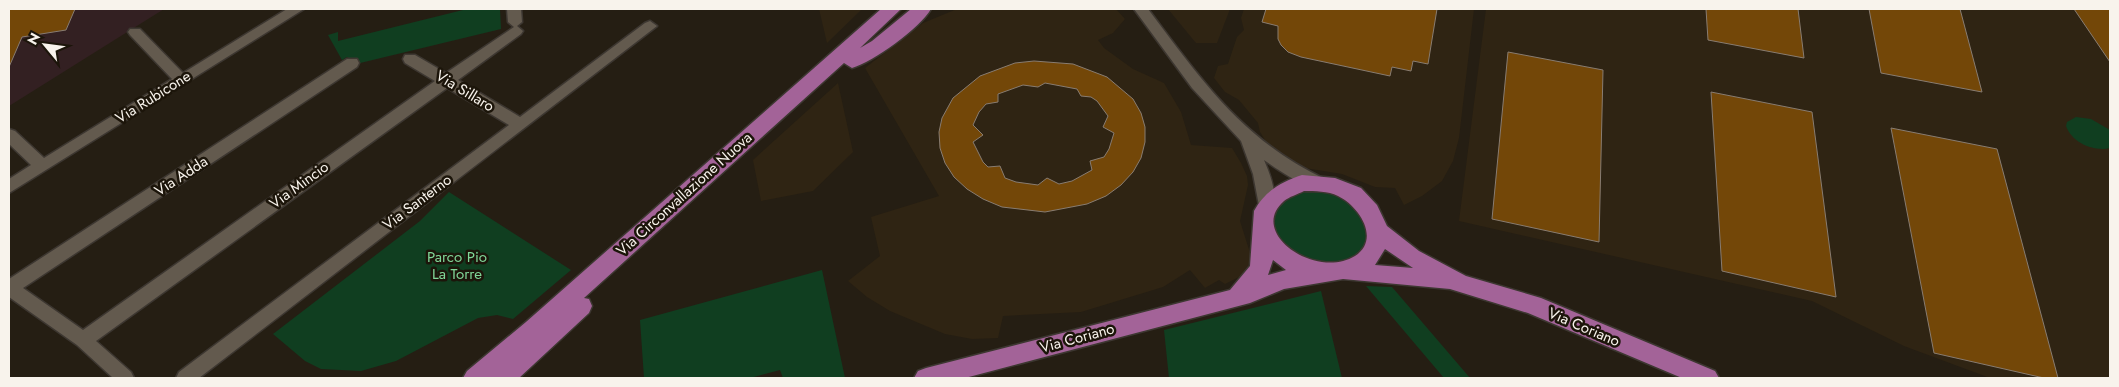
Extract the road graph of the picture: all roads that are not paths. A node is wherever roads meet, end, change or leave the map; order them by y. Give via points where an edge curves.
1 (297, 9) edge
2 (879, 9) edge
3 (892, 9) edge
4 (909, 9) edge
5 (922, 9) edge
6 (1141, 9) edge
7 (515, 20) edge
8 (650, 26) dead end
9 (135, 32) dead end
10 (410, 59) dead end
11 (852, 61) junction
12 (352, 63) dead end
13 (829, 65) junction
14 (181, 80) junction
15 (446, 80) junction
16 (520, 124) junction
17 (9, 135) edge
18 (1246, 138) junction
19 (42, 166) junction
20 (1319, 183) junction
21 (9, 187) edge
22 (1266, 207) junction
23 (1378, 231) junction
24 (1264, 233) junction
25 (1347, 270) junction
26 (1320, 273) junction
27 (1459, 283) junction
28 (9, 288) edge
29 (1228, 299) junction
30 (583, 304) junction
31 (83, 340) junction
32 (125, 378) edge
33 (185, 378) edge
34 (475, 378) edge
35 (504, 378) edge
36 (521, 378) edge
37 (926, 378) edge
38 (1707, 378) edge

1 - 14 street, Via Rubicone
2 - 13 main road via 851,34
3 - 13 main road, Via Circonvallazione Nuova
4 - 11 main road, Via Circonvallazione Nuova
5 - 11 main road via 879,46
6 - 18 street
7 - 15 street, Via Mincio
8 - 16 street, Via Santerno
9 - 14 street
10 - 15 street, Via Sillaro
11 - 30 main road, Via Circonvallazione Nuova
12 - 28 street, Via Adda
13 - 34 main road, Via Circonvallazione Nuova
14 - 19 street, Via Rubicone
15 - 16 street, Via Sillaro
15 - 31 street, Via Mincio
16 - 33 street, Via Santerno
17 - 19 street
18 - 20 street via 1277,163
18 - 22 street via 1261,170 1266,188
19 - 21 street, Via Rubicone
20 - 22 main road via 1302,183 1286,188
20 - 23 main road via 1344,190 1364,202
22 - 24 main road via 1262,220
23 - 25 main road via 1377,244 1371,255
23 - 27 main road, Via Coriano via 1412,257
24 - 26 main road via 1271,247 1284,259
24 - 29 main road, Via Coriano via 1264,259 1259,274 1249,286
25 - 26 main road
25 - 27 main road, Via Coriano
26 - 29 main road, Via Coriano via 1270,282 1250,294
27 - 38 main road, Via Coriano via 1533,305
28 - 31 street
29 - 37 main road, Via Coriano
30 - 35 main road, Via Circonvallazione Nuova
30 - 36 main road via 534,358
31 - 32 street

